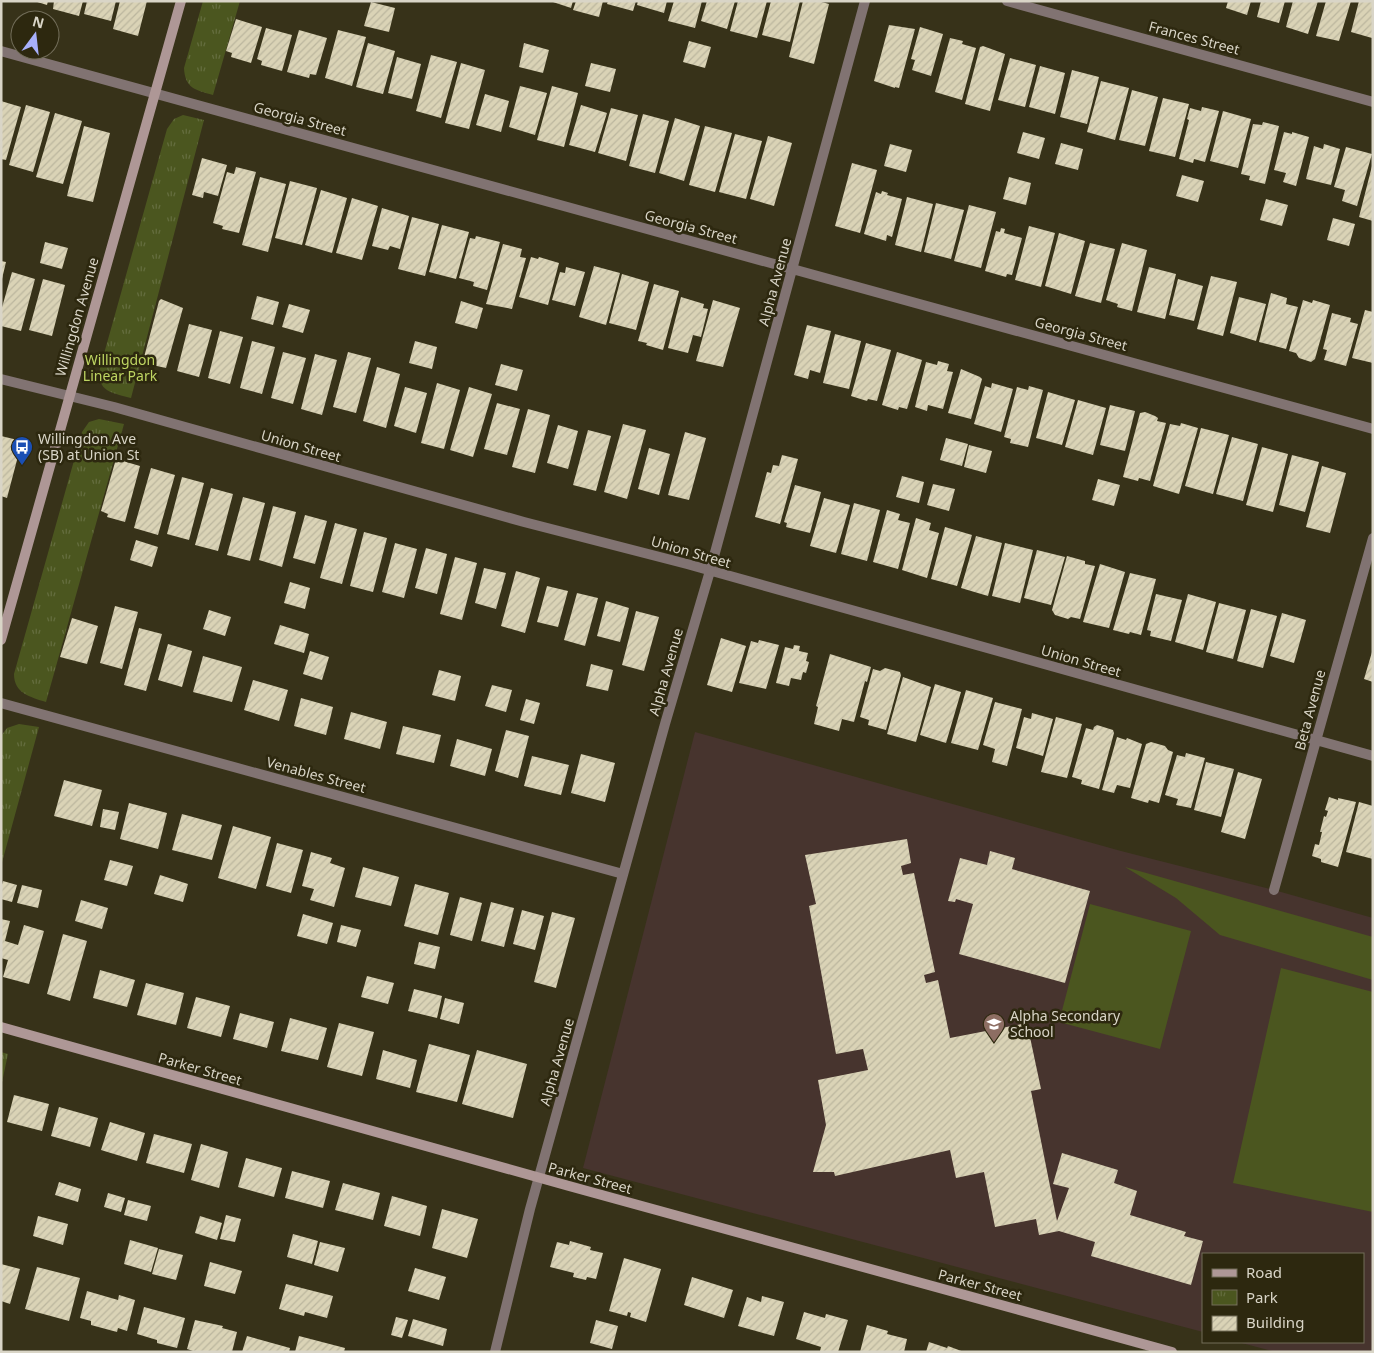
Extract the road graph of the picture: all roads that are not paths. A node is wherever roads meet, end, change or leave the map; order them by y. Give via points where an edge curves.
1 (181, 1) edge
2 (865, 1) edge
3 (1008, 1) edge
4 (1, 51) edge
5 (155, 94) junction
6 (1373, 102) edge
7 (792, 269) junction
8 (1, 379) edge
9 (69, 396) junction
10 (1373, 429) edge
11 (1373, 538) edge
12 (710, 571) junction
13 (1, 640) edge
14 (1, 703) edge
15 (1316, 740) junction
16 (1373, 756) edge
17 (623, 874) junction
18 (1274, 890) dead end
19 (1, 1027) edge
20 (539, 1178) junction
21 (496, 1352) edge
22 (1172, 1352) edge

1 - 5 street, Willingdon Avenue
2 - 7 street, Alpha Avenue
3 - 6 street, Frances Street
4 - 5 street, Georgia Street
5 - 7 street, Georgia Street
5 - 9 street, Willingdon Avenue
7 - 10 street, Georgia Street
7 - 12 street, Alpha Avenue
8 - 9 street, Union Street
9 - 12 street, Union Street
9 - 13 street, Willingdon Avenue
11 - 15 street, Beta Avenue
12 - 15 street, Union Street
12 - 17 street, Alpha Avenue
14 - 17 street, Venables Street
15 - 16 street, Union Street
15 - 18 street, Beta Avenue
17 - 20 street, Alpha Avenue
19 - 20 street, Parker Street
20 - 21 street, Alpha Avenue
20 - 22 street, Parker Street

